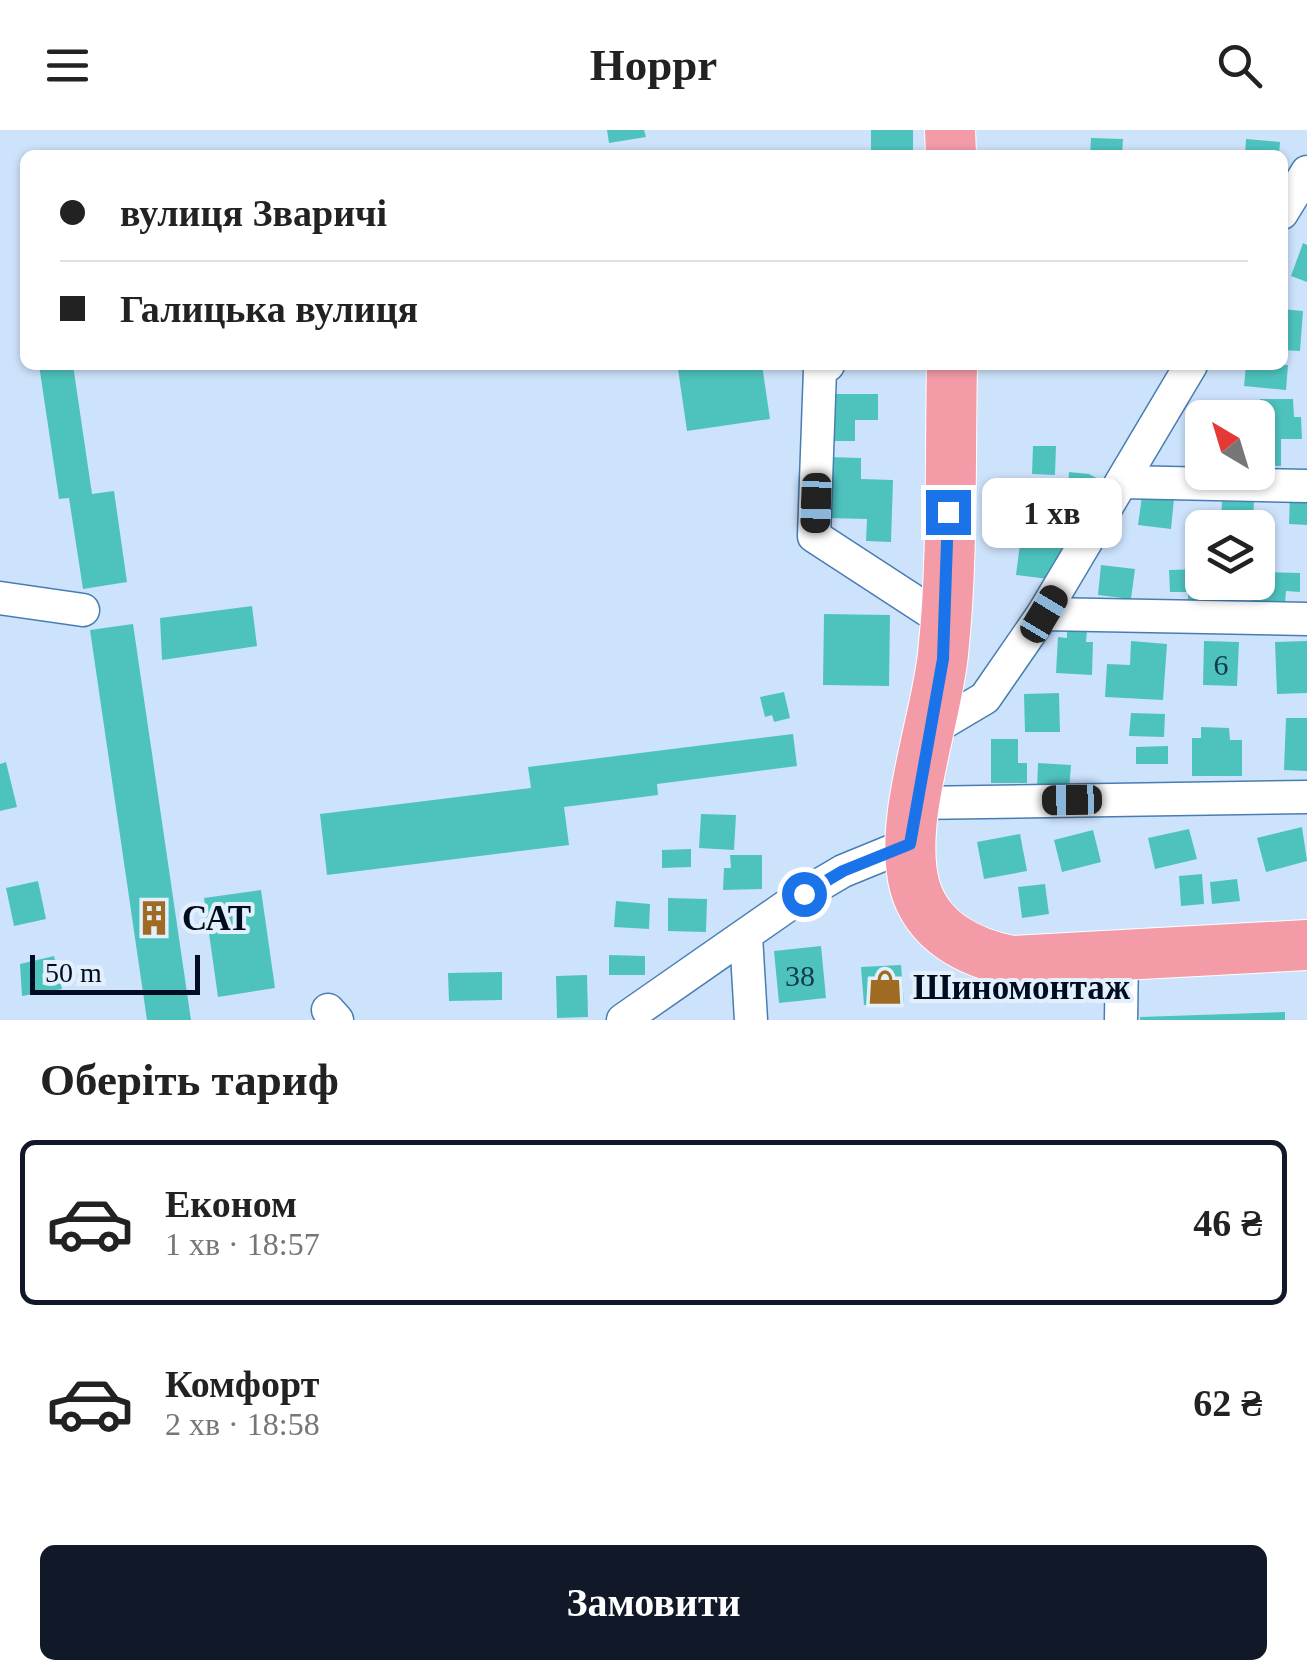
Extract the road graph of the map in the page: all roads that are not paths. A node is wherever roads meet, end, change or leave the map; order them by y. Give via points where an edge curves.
1 (1307, 172) edge
2 (1288, 203) edge
3 (820, 370) edge
4 (952, 370) edge
5 (1189, 370) edge
6 (1122, 482) junction
7 (1307, 486) edge
8 (0, 598) edge
9 (83, 610) dead end
10 (1044, 614) junction
11 (1307, 619) edge
12 (946, 622) junction
13 (932, 730) junction
14 (1307, 796) edge
15 (913, 824) junction
16 (746, 936) junction
17 (1307, 945) edge
18 (1122, 955) junction
19 (623, 1020) edge
20 (752, 1020) edge
21 (1121, 1020) edge

1 - 2 street
3 - 12 street via 814,536
4 - 12 highway
5 - 6 street
6 - 7 street
6 - 10 street
8 - 9 street
10 - 11 street
10 - 13 street via 985,698
12 - 13 highway
13 - 15 highway
14 - 15 street
15 - 16 street
15 - 18 highway via 916,888 950,937 978,954 1012,962
16 - 19 street
16 - 20 street
17 - 18 highway
18 - 21 street

